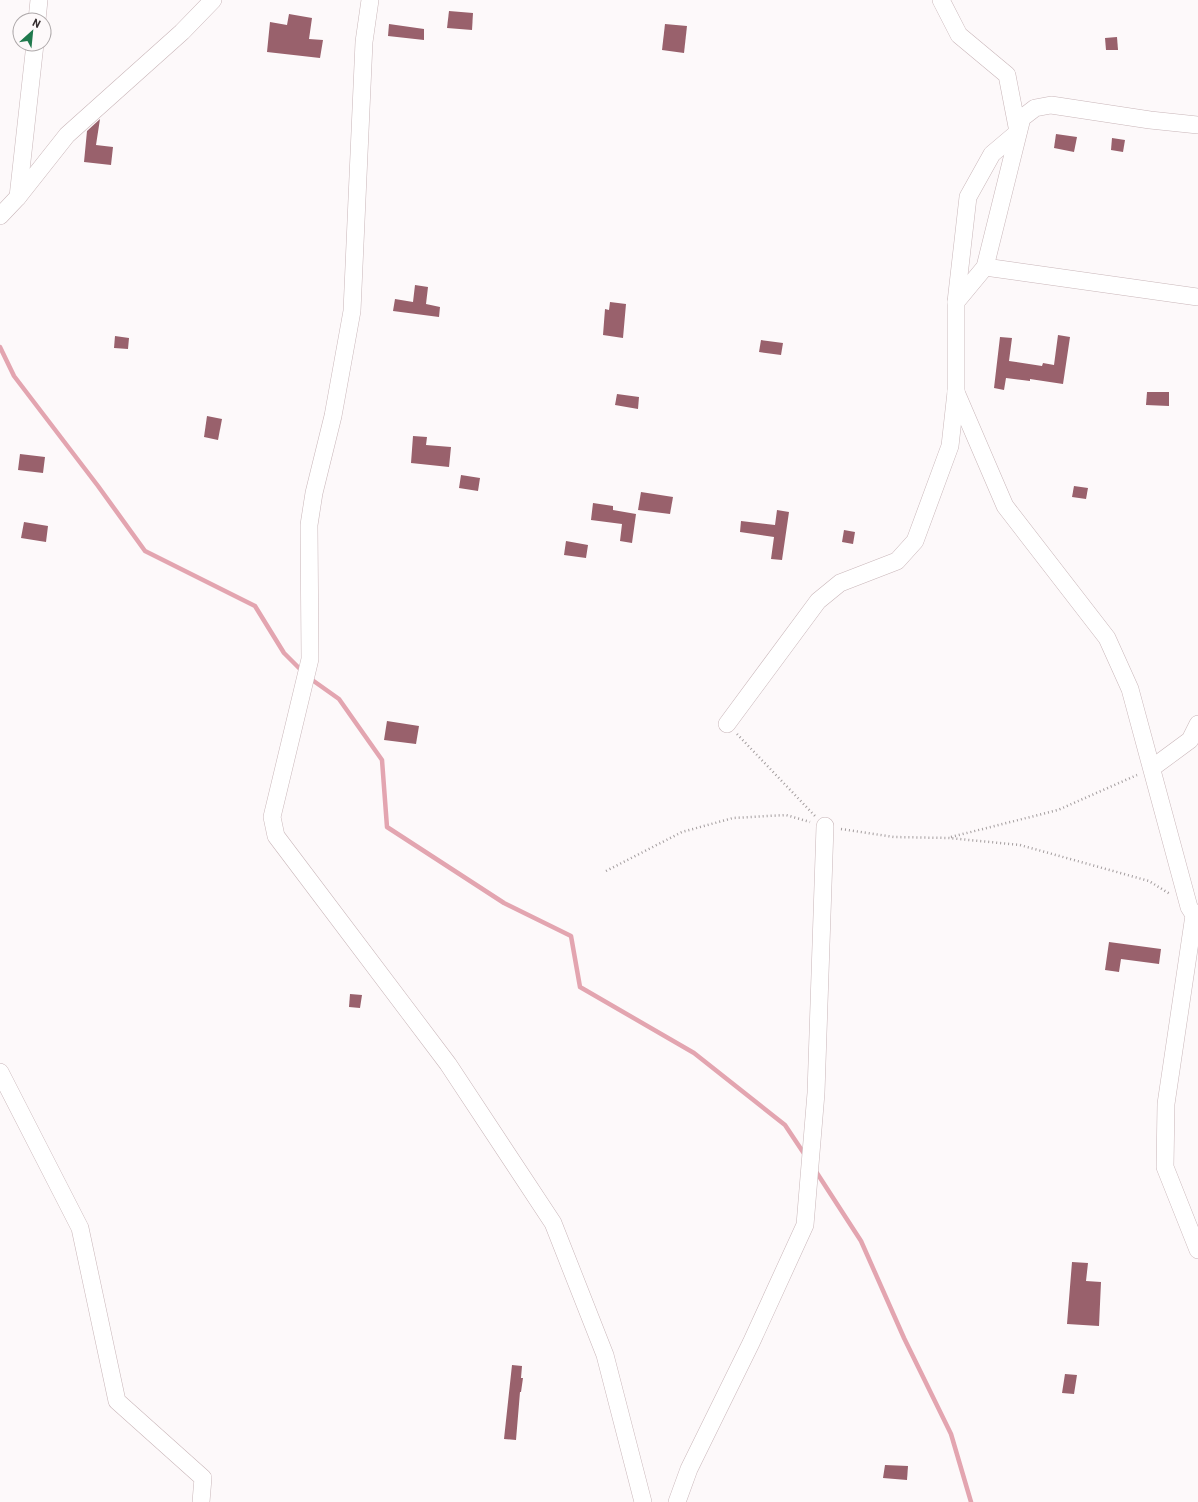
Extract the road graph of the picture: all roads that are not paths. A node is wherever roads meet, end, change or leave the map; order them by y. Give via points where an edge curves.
1 (39, 0) edge
2 (213, 0) edge
3 (370, 0) edge
4 (941, 0) edge
5 (38, 12) edge
6 (33, 52) edge
7 (1198, 125) edge
8 (1018, 132) junction
9 (18, 197) junction
10 (0, 216) edge
11 (985, 267) junction
12 (1198, 296) edge
13 (956, 302) junction
14 (956, 392) junction
15 (727, 724) road end
16 (1198, 724) edge
17 (1152, 768) junction
18 (825, 826) road end
19 (1193, 914) edge
20 (0, 1072) edge
21 (1198, 1250) edge
22 (200, 1502) edge
23 (643, 1502) edge
24 (677, 1502) edge

1 - 5 street
2 - 9 street via 182,32 67,135
3 - 23 street via 364,42 352,311 333,416 309,525 310,659 272,817 276,836 448,1064 554,1223 605,1355
4 - 8 street via 959,35 1007,76
6 - 9 street
7 - 8 street via 1051,105 1035,108 1022,118
8 - 11 street
8 - 13 street via 992,154 968,197
9 - 10 street
11 - 12 street
11 - 13 street
13 - 14 street
14 - 15 street via 950,446 915,541 897,561 840,583 818,601
14 - 17 street via 1005,506 1107,638 1130,689
16 - 17 street via 1190,740
17 - 19 street
18 - 24 street via 816,1093 805,1225 751,1344 689,1470
19 - 21 street via 1166,1104 1165,1167
20 - 22 street via 80,1228 117,1401 204,1478

